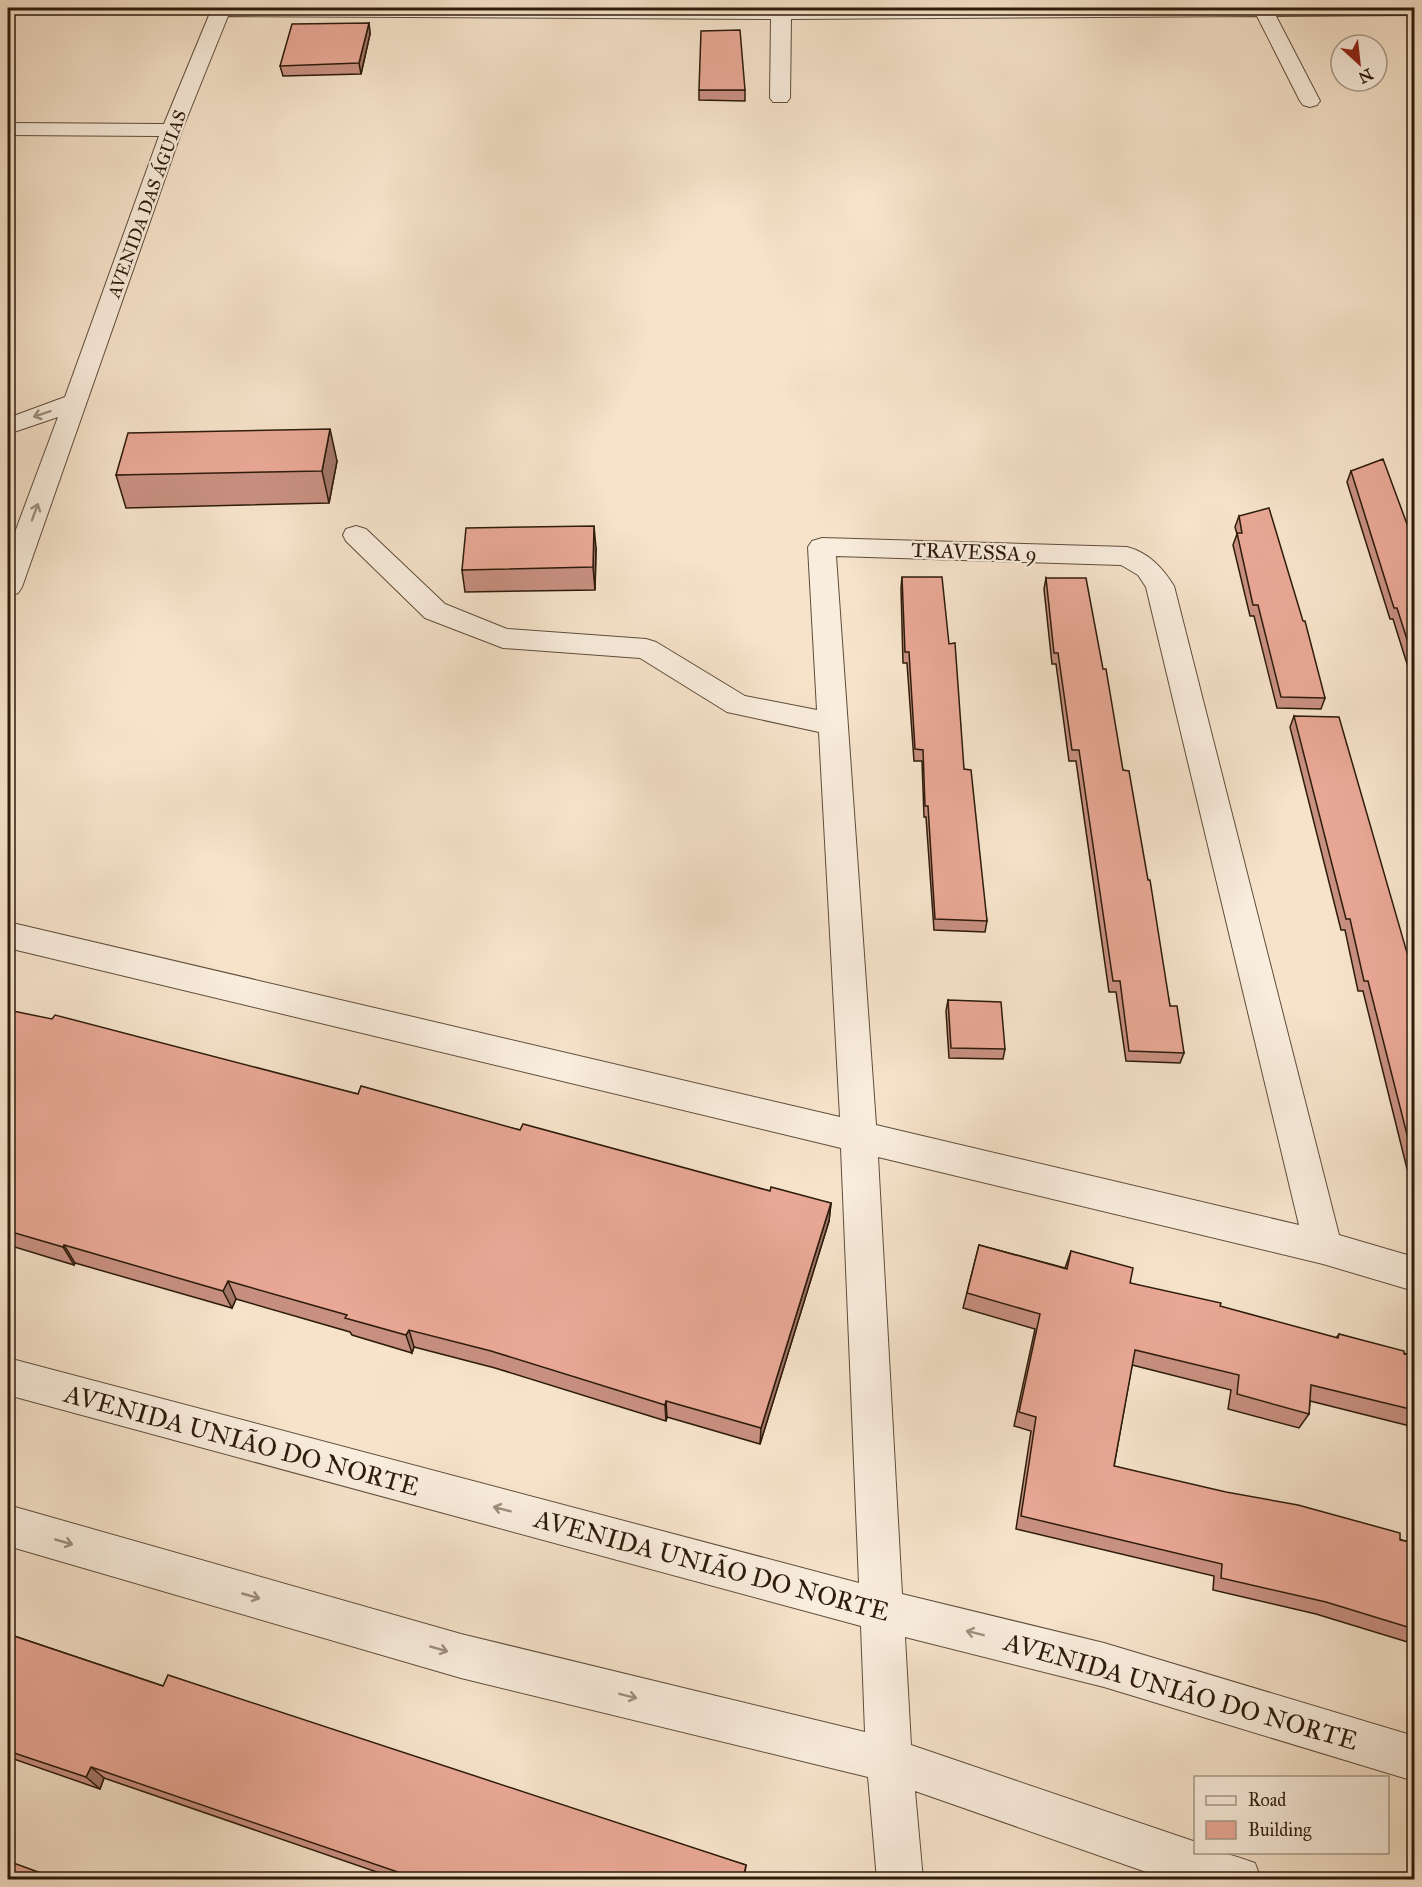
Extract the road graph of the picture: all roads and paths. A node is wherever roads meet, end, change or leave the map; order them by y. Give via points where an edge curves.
1 (220, 9) edge
2 (1264, 9) edge
3 (1414, 9) edge
4 (781, 10) edge
5 (780, 98) dead end
6 (1310, 101) dead end
7 (8, 129) edge
8 (172, 130) junction
9 (76, 402) junction
10 (8, 426) edge
11 (356, 535) dead end
12 (8, 587) edge
13 (833, 724) junction
14 (8, 935) edge
15 (859, 1138) junction
16 (1323, 1247) junction
17 (1414, 1274) edge
18 (8, 1377) edge
19 (8, 1526) edge
20 (881, 1610) junction
21 (1414, 1759) edge
22 (889, 1760) junction
23 (900, 1880) edge
24 (1238, 1880) edge

1 - 4 street
1 - 8 street, AVENIDA DAS ÁGUIAS
2 - 3 street
2 - 4 street
2 - 6 street
4 - 5 street
7 - 8 street
8 - 9 street, AVENIDA DAS ÁGUIAS
9 -> 10 street
12 -> 9 street, AVENIDA DAS ÁGUIAS
11 - 13 street via 435,611 454,619 503,638 646,650 737,705
13 - 15 street
13 - 16 street, TRAVESSA 9 via 822,548 1127,556 1148,569 1160,586
14 - 15 street
15 - 16 street
15 - 20 street
16 - 17 street
20 -> 18 street, AVENIDA UNIÃO DO NORTE
19 -> 22 street via 461,1656
21 -> 20 street, AVENIDA UNIÃO DO NORTE via 1104,1665
20 - 22 street
22 - 23 street
22 - 24 street

